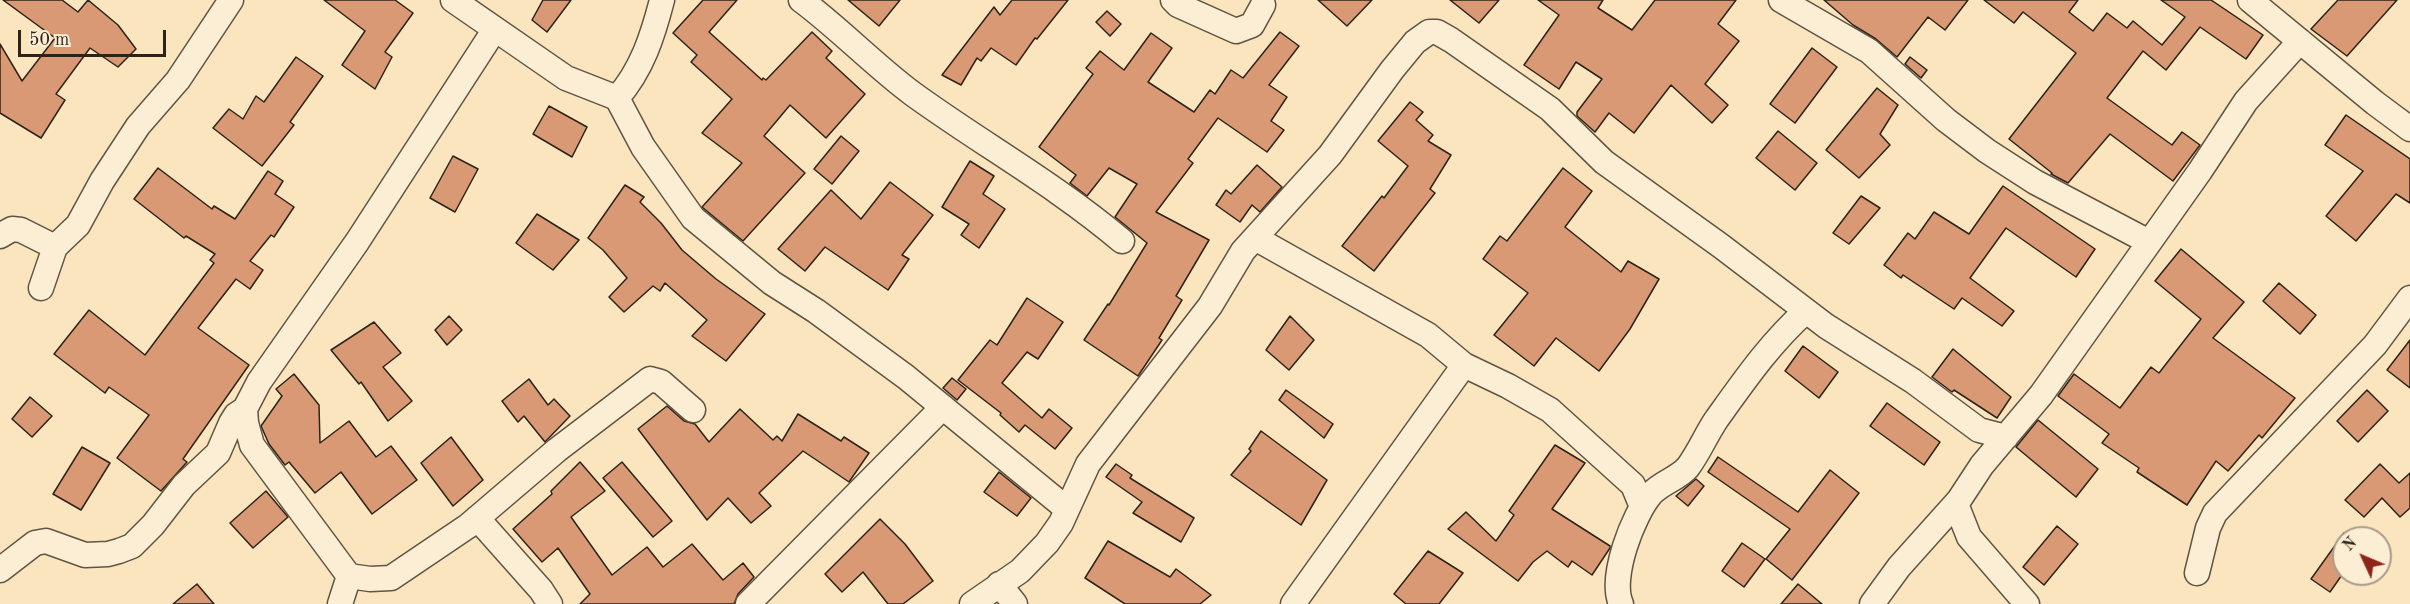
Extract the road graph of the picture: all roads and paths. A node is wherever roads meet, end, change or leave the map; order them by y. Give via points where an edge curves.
1 (231, 0) edge
2 (453, 0) edge
3 (662, 0) edge
4 (801, 0) edge
5 (1173, 0) edge
6 (1781, 0) edge
7 (2250, 0) edge
8 (1263, 5) dead end
9 (495, 29) junction
10 (2300, 41) junction
11 (617, 98) junction
12 (2410, 129) edge
13 (0, 236) edge
14 (1255, 238) junction
15 (1122, 241) dead end
16 (2149, 242) junction
17 (55, 247) junction
18 (40, 288) dead end
19 (2410, 298) edge
20 (1806, 311) junction
21 (1464, 365) junction
22 (943, 407) junction
23 (245, 409) junction
24 (693, 410) dead end
25 (1979, 430) junction
26 (2006, 437) junction
27 (218, 453) junction
28 (258, 453) junction
29 (1986, 460) junction
30 (1637, 496) junction
31 (1956, 504) junction
32 (1067, 509) junction
33 (477, 518) junction
34 (0, 570) edge
35 (2197, 573) dead end
36 (349, 576) junction
37 (999, 584) junction
38 (1613, 598) edge
39 (340, 604) edge
40 (550, 604) edge
41 (748, 604) edge
42 (972, 604) edge
43 (1015, 604) edge
44 (1293, 604) edge
45 (1872, 604) edge
46 (2027, 604) edge

1 - 17 street via 178,80 138,126 78,225
2 - 9 street
3 - 11 street via 653,36 630,83
4 - 15 street via 894,80 1076,203
5 - 8 street via 1236,31 1252,25
6 - 16 street via 1869,51 1987,151 2035,182
7 - 10 street
9 - 11 street via 566,78
9 - 23 street via 357,242 259,382
10 - 12 street
10 - 16 street via 2246,101
11 - 22 street via 643,147 693,218 772,283 816,311
13 - 17 street via 12,229 21,230
14 - 20 street via 1330,155 1415,42 1429,32 1437,32 1550,109 1604,162
14 - 21 street via 1428,335
14 - 32 street via 1243,250 1210,306 1088,464
16 - 26 street via 2041,395
17 - 18 street
19 - 35 street via 2375,345 2215,513
20 - 25 street
20 - 30 street via 1773,342 1688,467
21 - 30 street via 1550,410
21 - 44 street
22 - 32 street
22 - 41 street
23 - 27 street via 231,423
23 - 28 street via 252,445
24 - 33 street via 662,382 650,379
25 - 26 street
25 - 29 street
26 - 29 street
27 - 28 street
27 - 34 street via 127,549 85,555 46,541 35,543
28 - 36 street
29 - 31 street
30 - 38 street
31 - 45 street via 1899,567
31 - 46 street via 1969,537
32 - 37 street via 1047,543 1020,571
33 - 36 street via 392,578
33 - 40 street
36 - 39 street
37 - 42 street
37 - 43 street

